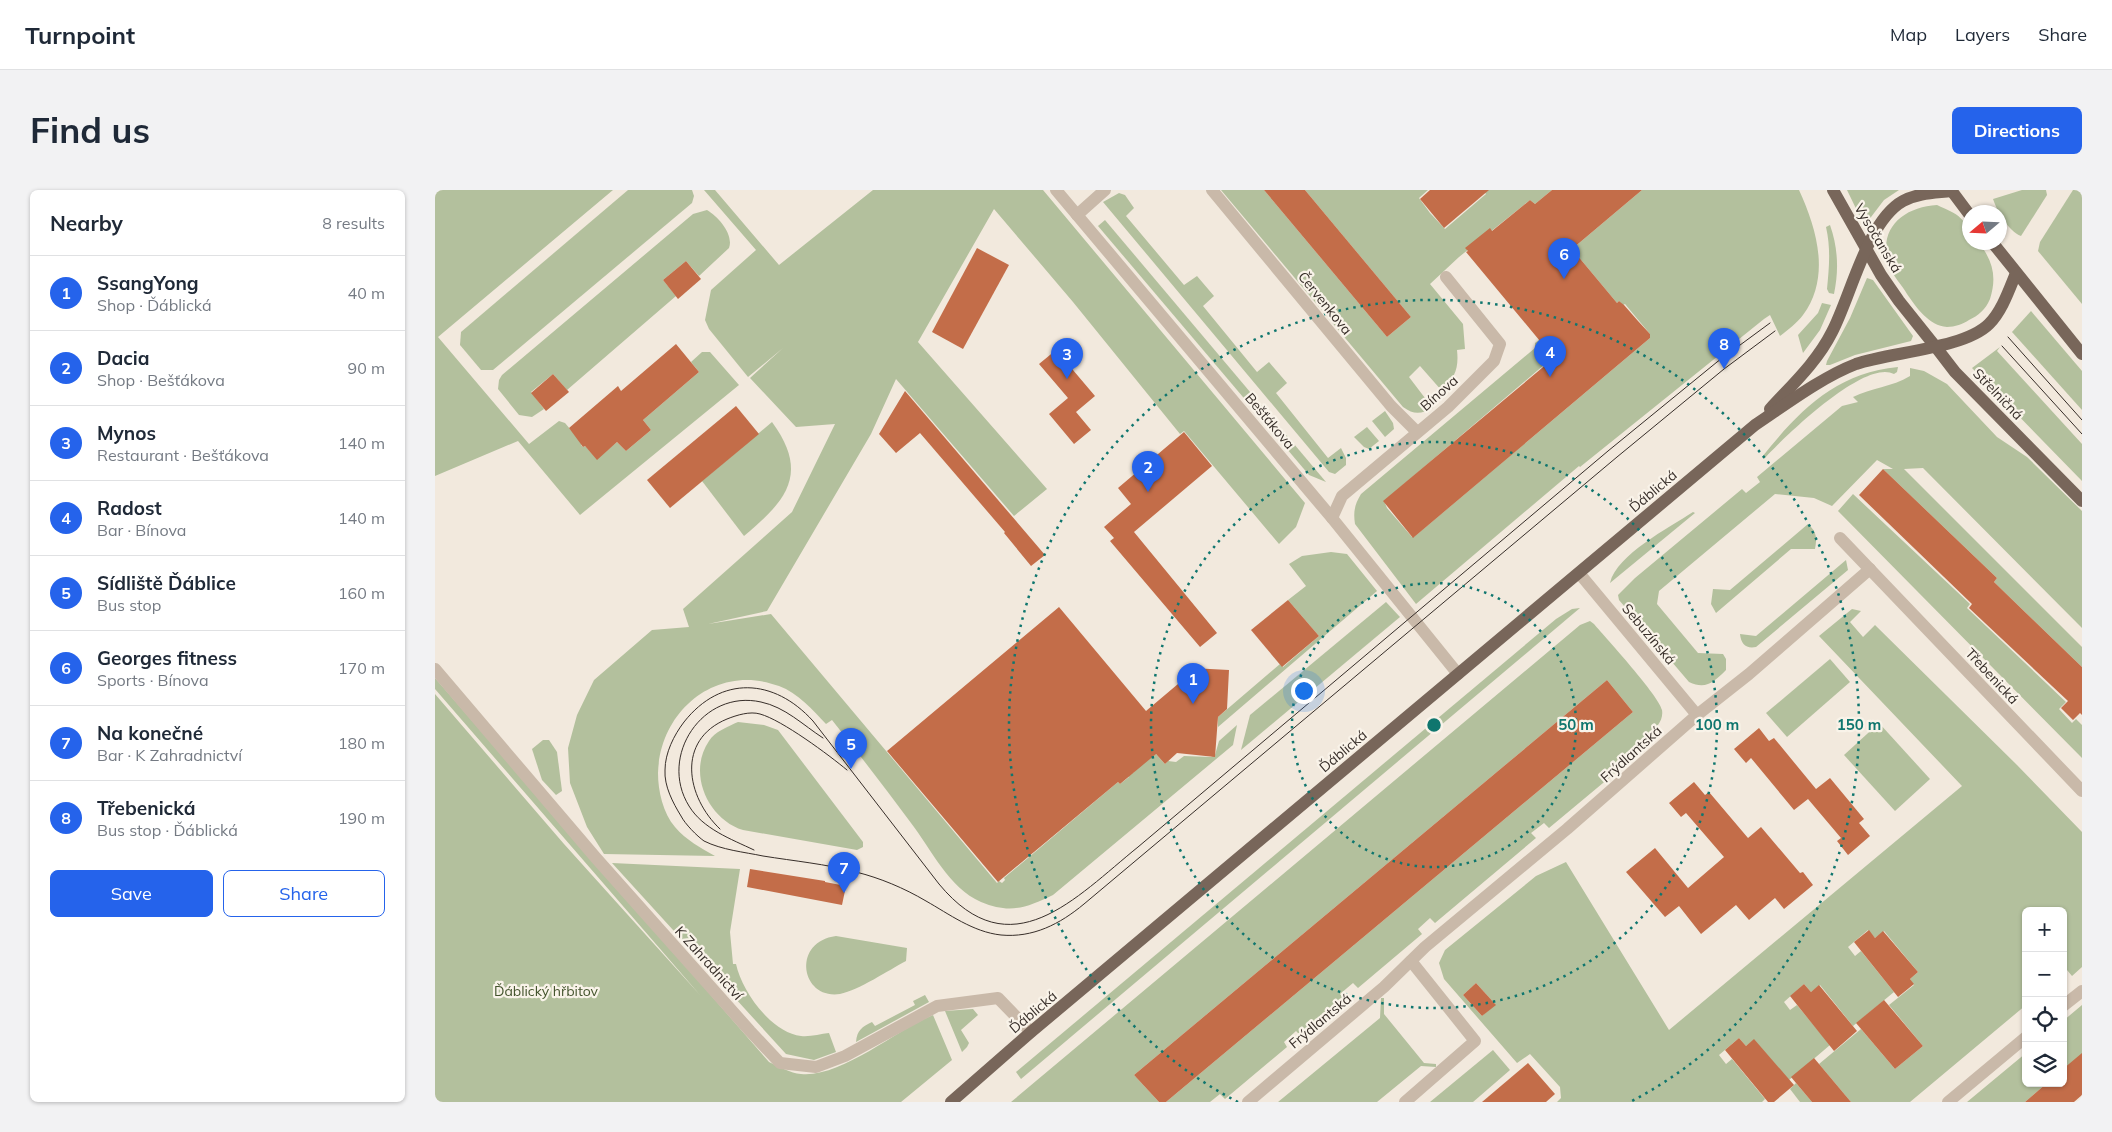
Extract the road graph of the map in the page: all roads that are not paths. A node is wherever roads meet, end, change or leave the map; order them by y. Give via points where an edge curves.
1 (1056, 190) edge
2 (1105, 190) edge
3 (1212, 190) edge
4 (1833, 190) edge
5 (1951, 190) edge
6 (1962, 205) edge
7 (1077, 214) junction
8 (1866, 250) junction
9 (1998, 250) edge
10 (2016, 274) junction
11 (1446, 277) dead end
12 (1899, 301) joint
13 (1935, 346) junction
14 (2082, 354) edge
15 (1755, 425) junction
16 (1417, 432) junction
17 (2082, 501) edge
18 (1332, 518) junction
19 (1840, 538) dead end
20 (1870, 569) junction
21 (1579, 573) junction
22 (435, 669) edge
23 (1458, 674) junction
24 (1697, 715) junction
25 (2082, 791) edge
26 (1411, 961) junction
27 (2082, 991) edge
28 (2067, 1003) edge
29 (1031, 1032) junction
30 (2022, 1040) edge
31 (951, 1102) edge
32 (1248, 1102) edge
33 (1405, 1102) edge
34 (1948, 1102) edge

1 - 7 street, Bešťákova
2 - 7 street
3 - 16 street, Červenkova via 1391,406
4 - 8 main road, Vysočanská
5 - 6 main road
5 - 8 main road via 1917,196 1894,207 1883,218
7 - 18 street, Bešťákova
8 - 12 main road, Vysočanská
8 - 15 main road via 1832,333 1805,372
9 - 10 main road
10 - 13 main road via 1990,324 1976,333
10 - 14 main road
11 - 16 street, Bínova via 1500,344 1494,361 1448,407
12 - 13 main road, Střelničná
13 - 15 main road via 1856,364
13 - 17 main road, Střelničná via 1955,372
15 - 21 main road, Ďáblická
16 - 18 street, Bínova via 1342,496
18 - 23 street, Bešťákova
19 - 20 street, Třebenická
20 - 24 street, Frýdlantská
20 - 25 street, Třebenická
21 - 23 main road, Ďáblická
21 - 24 street, Sebuzínská
22 - 29 street, K Zahradnictví via 596,858 780,1063 816,1067 845,1056 937,1006 998,998
23 - 29 main road, Ďáblická
24 - 26 street, Frýdlantská
26 - 32 street, Frýdlantská
26 - 33 street via 1475,1041
27 - 28 street
29 - 31 main road, Ďáblická
30 - 34 street

